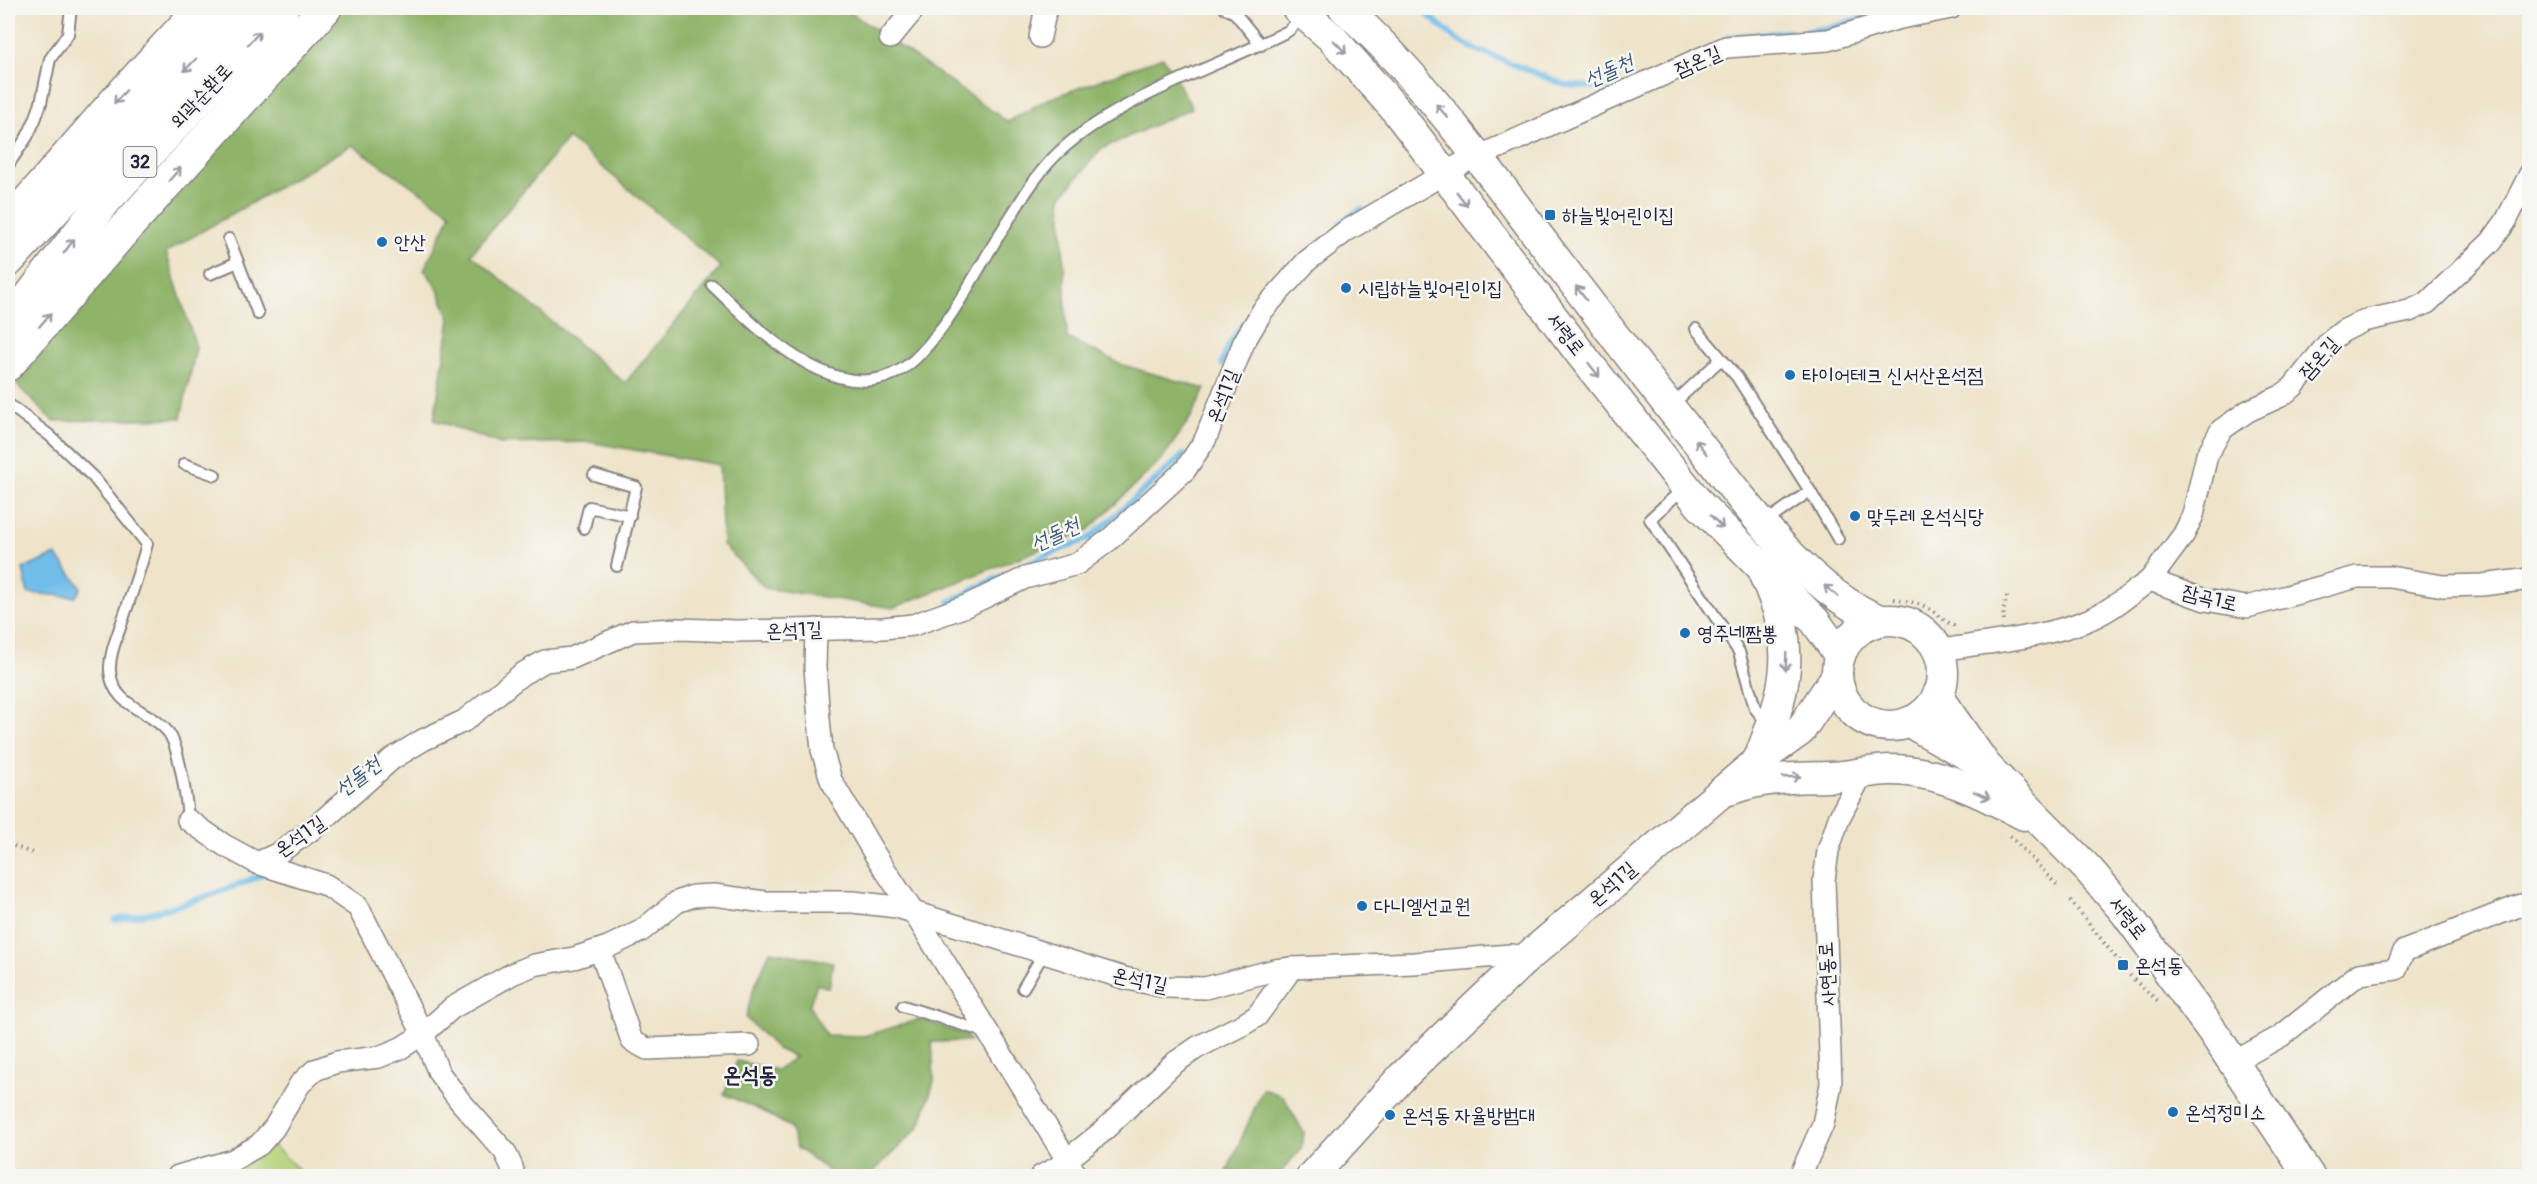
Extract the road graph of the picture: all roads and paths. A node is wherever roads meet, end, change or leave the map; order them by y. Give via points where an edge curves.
1 (71, 8) edge
2 (202, 8) edge
3 (245, 8) edge
4 (282, 8) edge
5 (325, 8) edge
6 (915, 8) edge
7 (1046, 8) edge
8 (1225, 8) edge
9 (1265, 8) edge
10 (1344, 8) edge
11 (1951, 8) edge
12 (1292, 12) edge
13 (1040, 37) dead end
14 (890, 38) dead end
15 (1261, 45) junction
16 (1415, 81) junction
17 (1390, 104) junction
18 (8, 165) edge
19 (1460, 165) junction
20 (2529, 174) edge
21 (8, 225) edge
22 (230, 239) dead end
23 (1554, 257) junction
24 (8, 260) edge
25 (238, 262) junction
26 (210, 274) dead end
27 (1525, 281) junction
28 (712, 285) dead end
29 (258, 314) dead end
30 (8, 326) edge
31 (1696, 329) dead end
32 (1721, 359) junction
33 (8, 364) edge
34 (8, 404) edge
35 (1669, 407) junction
36 (184, 464) dead end
37 (215, 475) dead end
38 (594, 475) dead end
39 (1686, 486) junction
40 (1810, 490) junction
41 (630, 516) junction
42 (1764, 523) junction
43 (584, 528) dead end
44 (1838, 539) dead end
45 (617, 566) dead end
46 (1760, 566) junction
47 (2529, 579) edge
48 (2150, 580) junction
49 (2007, 596) dead end
50 (1882, 609) junction
51 (1967, 627) dead end
52 (816, 629) junction
53 (2008, 639) junction
54 (1938, 651) junction
55 (1838, 665) junction
56 (1937, 696) junction
57 (1861, 717) junction
58 (1909, 722) junction
59 (1786, 729) junction
60 (1986, 766) junction
61 (1862, 774) junction
62 (1716, 796) junction
63 (188, 820) joint
64 (2051, 830) junction
65 (8, 844) edge
66 (34, 854) dead end
67 (257, 863) junction
68 (2070, 900) dead end
69 (2521, 905) dead end
70 (912, 910) junction
71 (600, 950) junction
72 (1044, 953) junction
73 (1523, 961) junction
74 (1293, 968) junction
75 (1023, 988) dead end
76 (2159, 1002) dead end
77 (903, 1006) dead end
78 (988, 1033) junction
79 (423, 1035) junction
80 (749, 1045) dead end
81 (2234, 1062) junction
82 (1072, 1168) edge
83 (178, 1176) edge
84 (514, 1176) edge
85 (1041, 1176) edge
86 (1312, 1176) edge
87 (1800, 1176) edge
88 (2309, 1176) edge

1 - 18 lane via 68,34 50,58 41,104 27,137
2 -> 21 highway
3 -> 24 highway, 외곽순환로 / 32
30 -> 4 highway, 외곽순환로 / 32 via 105,200
33 -> 5 highway
6 - 14 street
7 - 13 street
8 - 15 lane via 1235,13
9 - 12 path
10 - 16 street, 서령로
11 - 19 street, 잠온길 via 1904,17 1827,40 1726,47
12 - 15 lane via 1288,32
12 -> 17 street, 서령로 via 1357,64
15 - 28 lane via 1132,104 1061,151 1029,188 939,331 917,358 896,372 862,381 838,378 816,369 753,325
16 - 17 street
19 -> 16 street, 서령로
17 - 19 street, 서령로
19 - 23 street, 서령로
19 -> 27 street, 서령로
19 - 52 street, 온석1길 via 1323,247 1281,288 1244,342 1199,451 1177,478 1086,559 1011,584 913,625
20 - 48 street, 잠온길 via 2491,242 2427,303 2363,321 2343,331 2329,342 2293,387 2221,430 2207,455 2193,516
22 - 25 lane
23 - 27 street
35 -> 23 street, 서령로
25 - 26 lane
25 - 29 lane
27 -> 39 street, 서령로
31 - 32 lane
32 - 35 lane
32 - 40 lane via 1737,377
34 - 63 lane via 49,435 94,478 147,544 115,646 111,674 123,699 172,737
42 -> 35 street, 서령로
36 - 37 lane
38 - 41 lane via 636,488
39 -> 46 street, 서령로
39 - 59 lane via 1650,519 1739,652 1755,708
40 - 42 lane
40 - 44 lane
41 - 43 lane via 589,507
41 - 45 lane
50 -> 42 street, 서령로 via 1861,612 1833,593 1802,566
46 - 55 street, 서령로 via 1815,621
46 -> 59 street via 1779,613 1786,647 1782,694
47 - 48 street, 잠곡1로 via 2452,586 2357,577 2247,607 2213,602
48 - 53 street via 2083,622
49 - 53 path via 2003,619
50 - 51 path via 1916,602 1951,625
50 - 54 street, 서령로 via 1924,633
50 - 55 street via 1853,634
52 - 67 street, 온석1길 via 633,631 572,657 545,661 522,674 464,721 392,759 300,838
52 - 70 street via 816,689 826,766 836,790
53 - 54 street
54 - 56 street via 1942,674
55 - 57 street, 서령로 via 1845,700
55 - 59 street
56 - 58 street via 1925,712
56 - 60 street, 서령로
57 - 58 street via 1882,725
57 - 59 street
58 - 60 street, 서령로
59 - 62 street, 온석1길 via 1758,761
60 - 64 street, 서령로
62 -> 61 street via 1765,779
61 -> 64 street via 1892,770 1939,778 1996,801
61 - 87 street, 사연동로 via 1839,818 1828,851 1824,880 1831,1084 1822,1124
62 - 73 street, 온석1길
63 - 67 street
64 - 81 street, 서령로 via 2125,912
65 - 66 path
67 - 79 street, 온석1길 via 326,885 355,903
68 - 76 path via 2132,978
69 - 81 street via 2404,951 2396,969 2359,974 2281,1036
70 - 71 street, 온석1길 via 877,904 765,902 698,895 677,902 641,931
70 - 72 street, 온석1길
70 - 78 street
71 - 79 street, 온석1길 via 512,974 452,1008
71 - 80 street via 632,1041 647,1049
72 - 74 street, 온석1길 via 1166,987 1214,987
72 - 75 lane
73 - 74 street, 온석1길 via 1510,955
73 - 86 street via 1402,1077
74 - 82 street via 1257,1016 1173,1064 1102,1132
77 - 78 lane
78 - 82 street
79 - 83 street, 온석1길 via 386,1054 315,1070 300,1084 259,1145 233,1160
79 - 84 street via 439,1073 505,1152
81 - 88 street, 서령로
82 - 85 street

